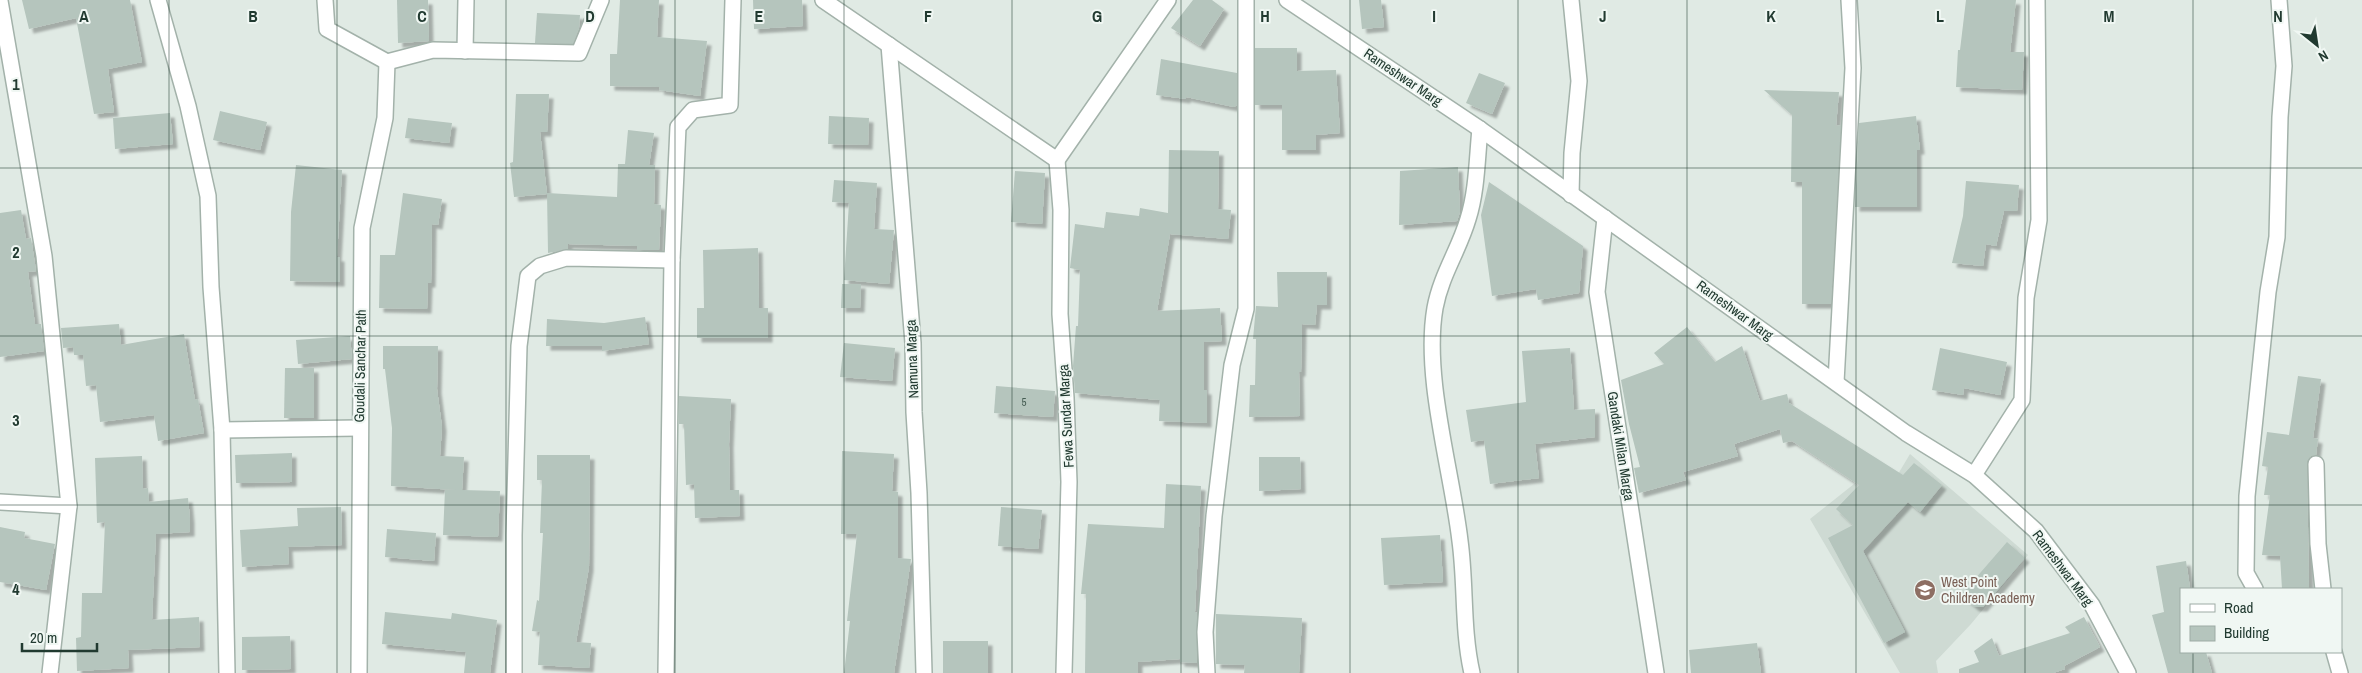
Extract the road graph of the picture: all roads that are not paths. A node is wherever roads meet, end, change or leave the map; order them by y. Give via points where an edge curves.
1 (158, 0) edge
2 (325, 0) edge
3 (466, 0) edge
4 (601, 0) edge
5 (733, 0) edge
6 (823, 0) edge
7 (1168, 0) edge
8 (1246, 0) edge
9 (1287, 0) edge
10 (1570, 0) edge
11 (1849, 0) edge
12 (2037, 0) edge
13 (2280, 0) edge
14 (0, 1) edge
15 (889, 45) junction
16 (465, 51) junction
17 (387, 62) junction
18 (1480, 129) junction
19 (1057, 160) junction
20 (1571, 195) junction
21 (1605, 218) junction
22 (672, 260) junction
23 (1836, 382) junction
24 (359, 428) junction
25 (222, 430) junction
26 (2316, 464) dead end
27 (1974, 475) junction
28 (0, 502) edge
29 (69, 506) junction
30 (2254, 588) edge
31 (2323, 588) edge
32 (2334, 653) edge
33 (50, 673) edge
34 (227, 673) edge
35 (359, 673) edge
36 (514, 673) edge
37 (666, 673) edge
38 (924, 673) edge
39 (1064, 673) edge
40 (1207, 673) edge
41 (1472, 673) edge
42 (1656, 673) edge
43 (2128, 673) edge
44 (2340, 673) edge

1 - 25 street via 188,106 208,196
2 - 17 street via 327,29
3 - 16 street
4 - 16 street via 579,53
5 - 22 street via 730,105 692,110 678,127
6 - 15 street
7 - 19 street
8 - 40 street via 1246,309 1232,366 1214,516 1205,632
9 - 18 street, Rameshwar Marg
10 - 20 street via 1579,81
11 - 23 street via 1853,68
12 - 27 street via 2039,220 2026,298 2022,400
13 - 30 street via 2284,66 2277,236 2268,292 2247,496 2246,573
14 - 29 street via 44,256
15 - 19 street
15 - 38 street, Namuna Marga via 913,343
16 - 17 street via 433,50
17 - 24 street, Goudali Sanchar Path via 385,118 362,228
18 - 20 street, Rameshwar Marg
18 - 41 street via 1469,217 1442,281 1435,309 1433,350 1441,425 1460,542 1467,649
19 - 39 street, Fewa Sundar Marga via 1062,210 1060,314 1069,482
20 - 21 street, Rameshwar Marg
21 - 23 street, Rameshwar Marg
21 - 42 street, Gandaki Milan Marga via 1597,292
22 - 36 street via 566,258 540,266 528,276 518,346
22 - 37 street
23 - 27 street, Rameshwar Marg via 1906,433
24 - 25 street
24 - 35 street, Goudali Sanchar Path
25 - 34 street
26 - 31 street
27 - 43 street, Rameshwar Marg via 2036,530 2092,605
28 - 29 street
29 - 33 street
32 - 44 street

